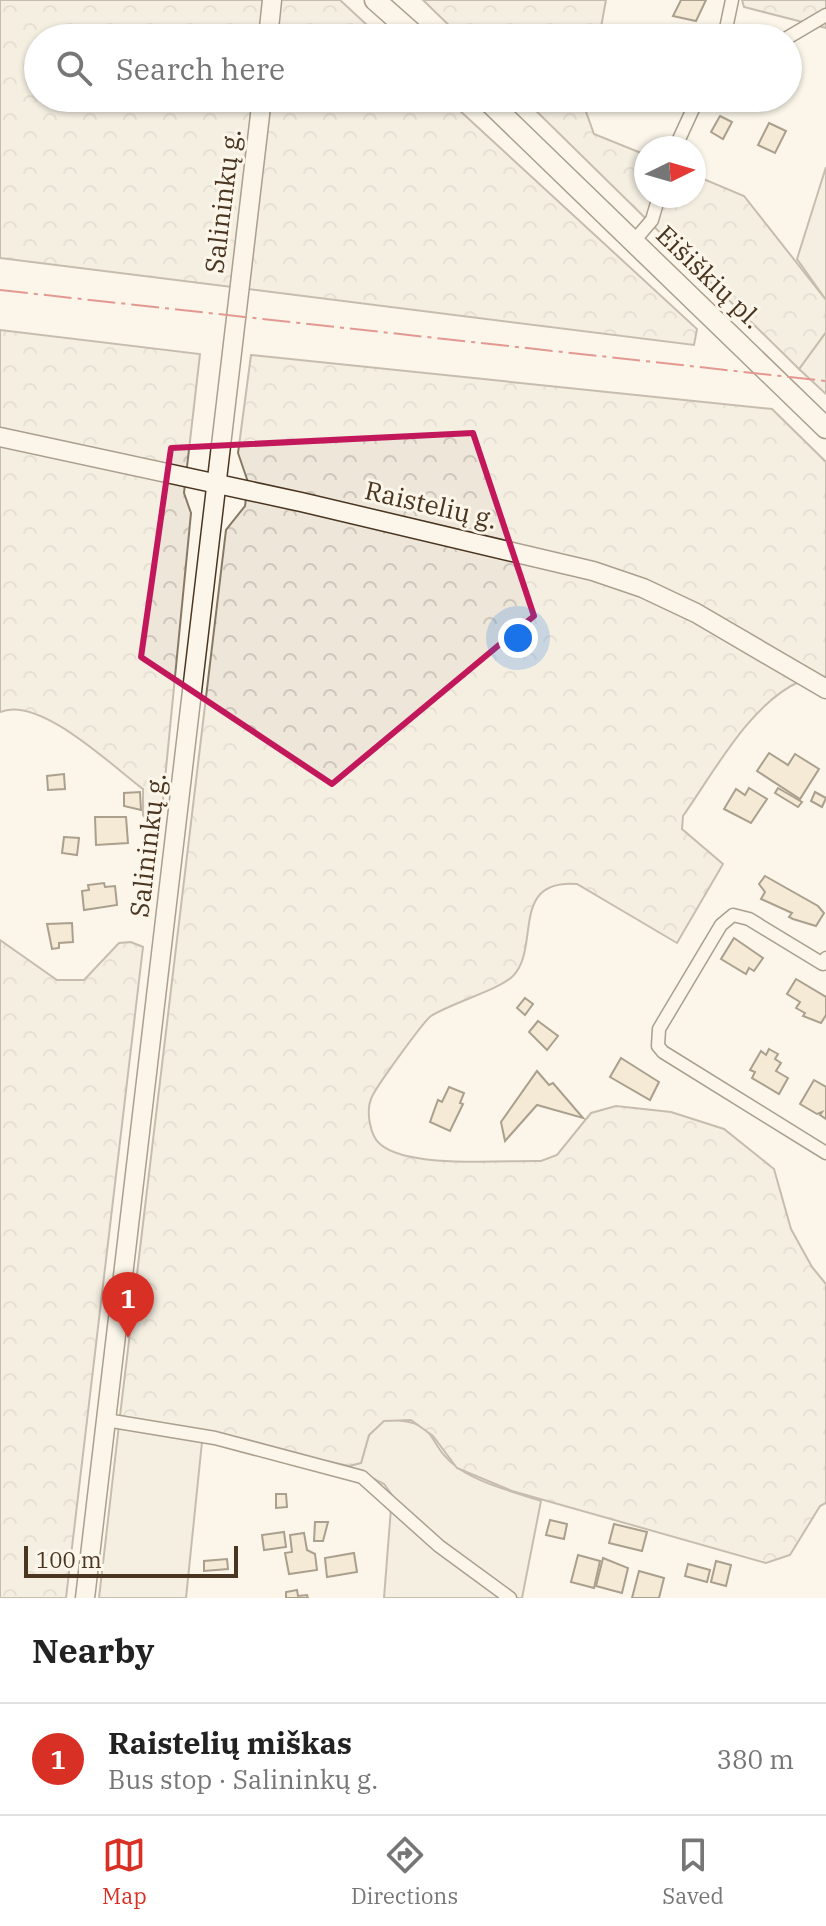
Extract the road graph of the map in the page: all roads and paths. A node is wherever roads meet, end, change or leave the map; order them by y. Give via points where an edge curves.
1 (375, 0) edge
2 (732, 0) edge
3 (826, 15) edge
4 (402, 24) edge
5 (727, 24) edge
6 (802, 29) edge
7 (260, 112) edge
8 (500, 112) edge
9 (692, 112) edge
10 (681, 136) edge
11 (656, 208) edge
12 (634, 241) junction
13 (826, 428) edge
14 (0, 437) edge
15 (216, 484) junction
16 (826, 689) edge
17 (825, 963) edge
18 (826, 1153) edge
19 (106, 1420) junction
20 (85, 1598) edge
21 (510, 1598) edge

1 - 4 main road
2 - 5 street
3 - 6 street
7 - 15 main road, Salininkų g.
8 - 12 main road, Eišiškių pl.
9 - 10 street
11 - 12 street
12 - 13 main road, Eišiškių pl.
14 - 15 main road, Raistelių g.
15 - 16 main road, Raistelių g. via 532,555 643,588
15 - 19 main road, Salininkų g.
17 - 18 street via 733,915 721,925 657,1038 663,1052
19 - 20 main road, Salininkų g.
19 - 21 street via 215,1438 362,1477 439,1546

